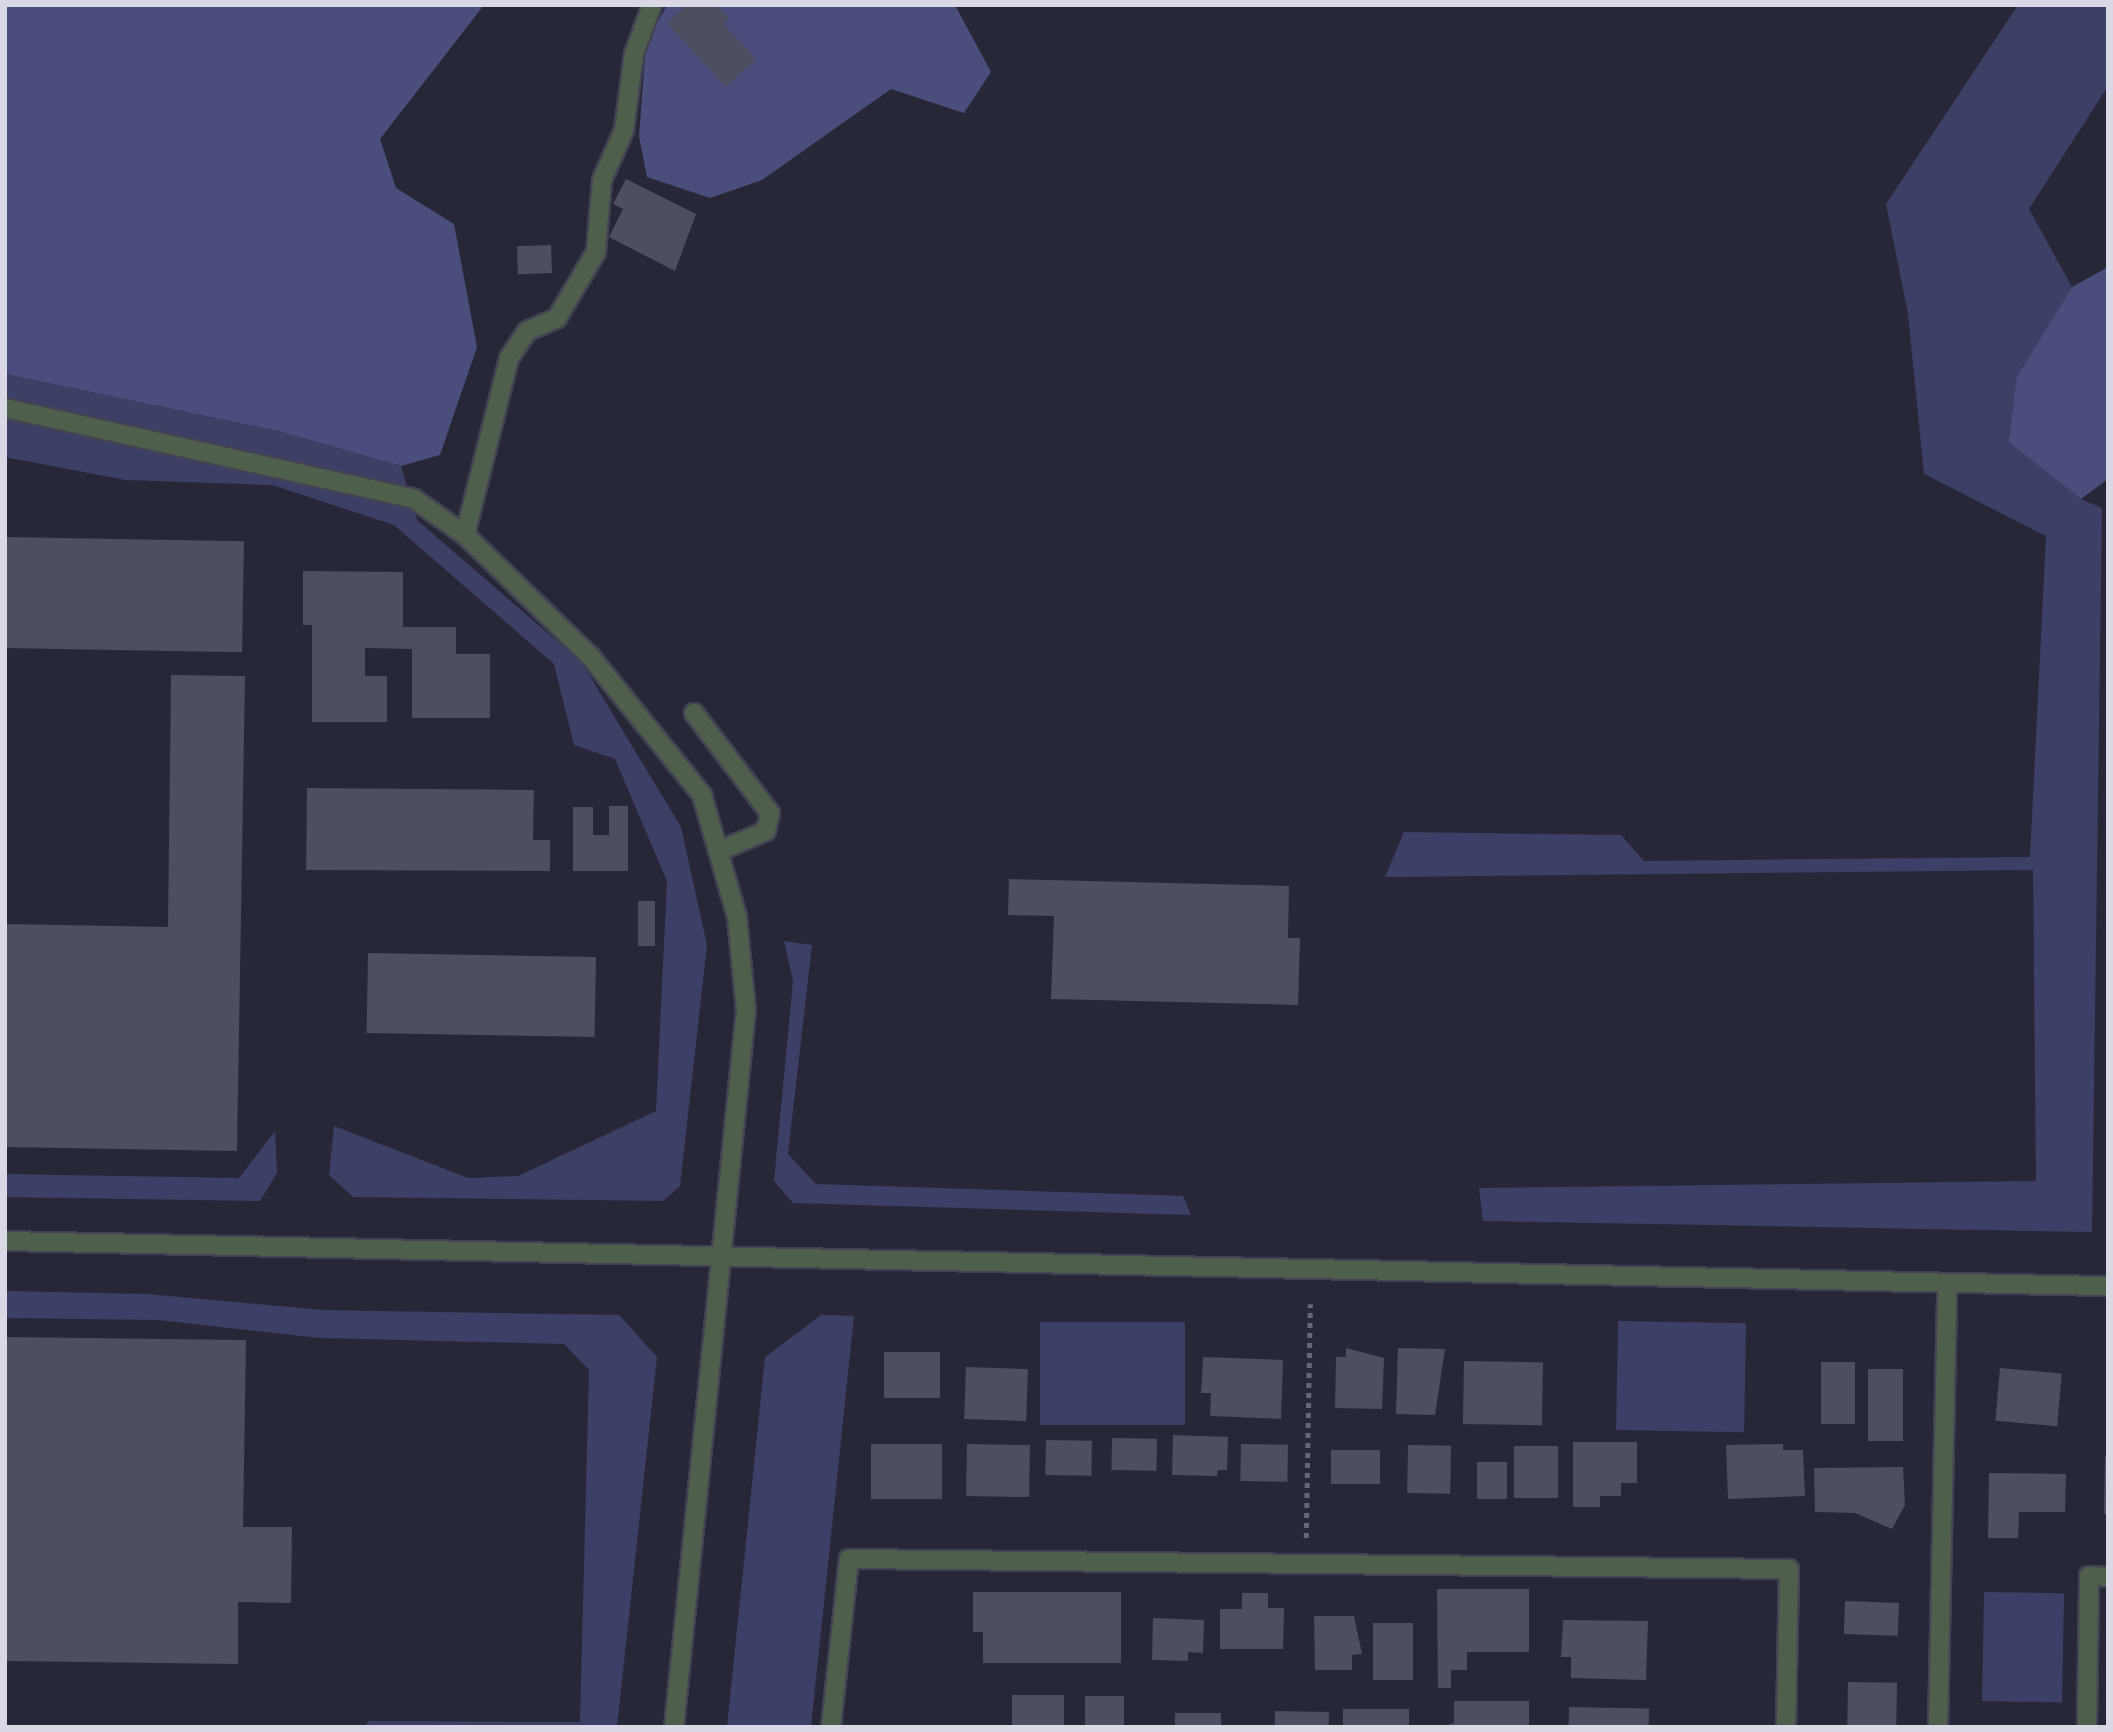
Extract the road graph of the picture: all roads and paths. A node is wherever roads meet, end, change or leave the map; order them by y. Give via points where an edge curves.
1 (652, 5) edge
2 (5, 408) edge
3 (465, 536) junction
4 (694, 713) dead end
5 (719, 851) junction
6 (5, 1241) edge
7 (722, 1254) junction
8 (1947, 1284) junction
9 (2108, 1286) edge
10 (1310, 1304) dead end
11 (1306, 1564) junction
12 (2108, 1577) edge
13 (674, 1727) edge
14 (831, 1727) edge
15 (1786, 1727) edge
16 (1938, 1727) edge
17 (2087, 1727) edge

1 - 3 street via 634,54 624,130 602,180 596,252 557,318 527,331 509,358
2 - 3 street via 414,499
3 - 5 street via 590,656 646,721 702,794
4 - 5 street via 770,813 766,831
5 - 7 street via 737,917 746,1010
6 - 7 street
7 - 8 street
7 - 13 street
8 - 9 street
8 - 16 street
10 - 11 path
11 - 14 street via 849,1559
11 - 15 street via 1789,1569
12 - 17 street via 2089,1576

